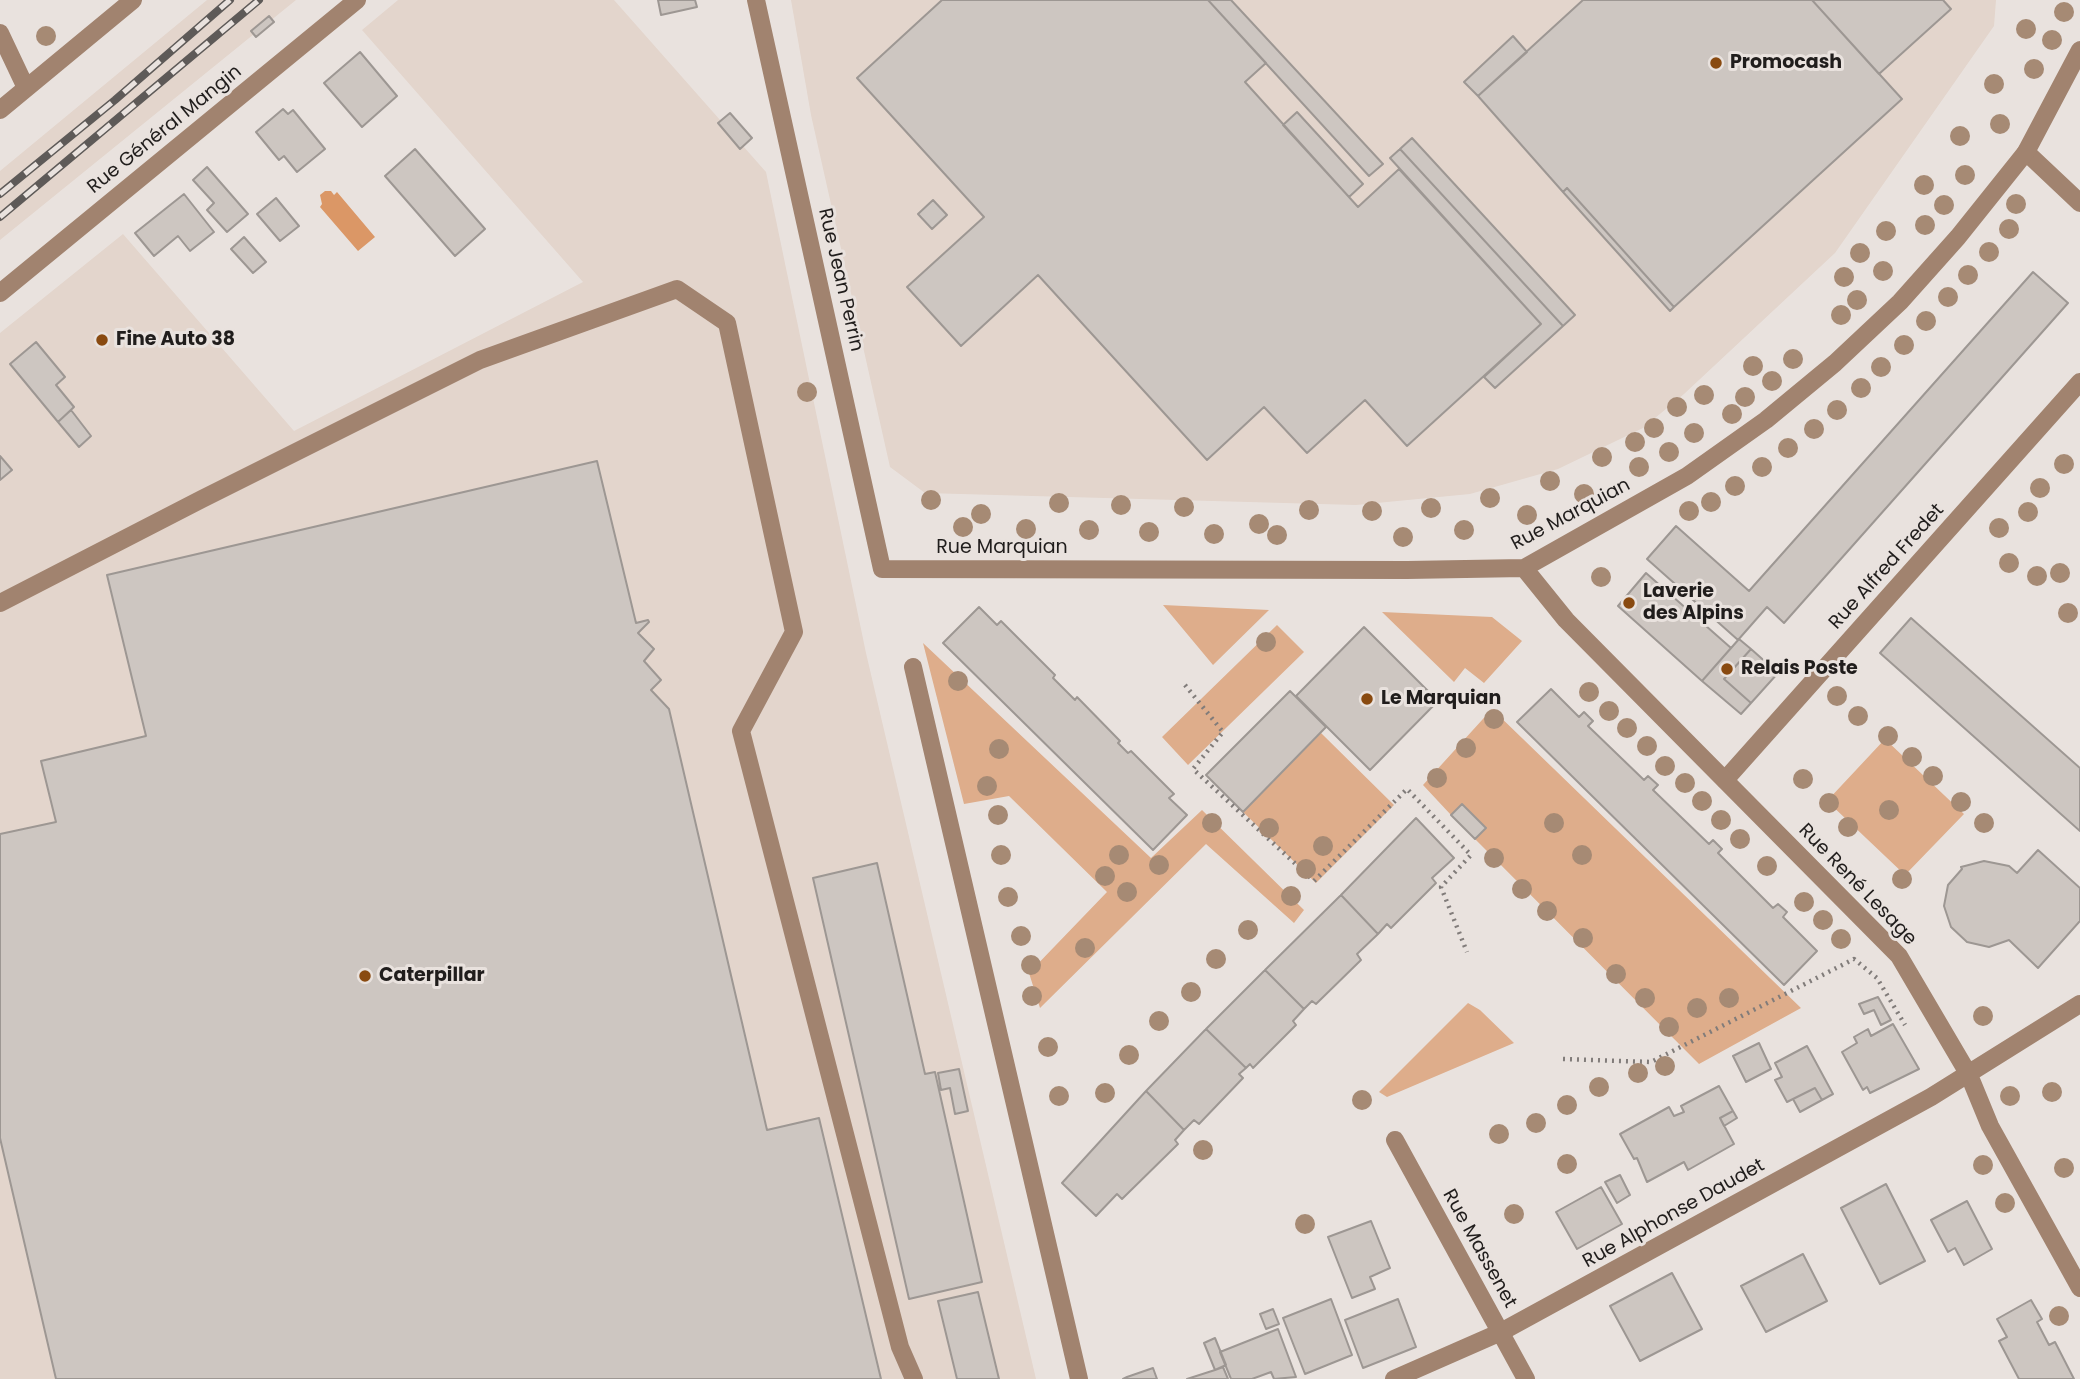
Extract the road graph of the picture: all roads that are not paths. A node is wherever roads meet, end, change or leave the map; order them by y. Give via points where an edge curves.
1 (133, 0) edge
2 (357, 0) edge
3 (756, 0) edge
4 (0, 33) edge
5 (2080, 50) edge
6 (26, 88) junction
7 (0, 110) edge
8 (2026, 152) junction
9 (2080, 203) edge
10 (0, 293) edge
11 (2080, 382) edge
12 (1524, 568) junction
13 (882, 569) joint
14 (0, 603) edge
15 (913, 667) dead end
16 (1726, 780) junction
17 (2080, 1004) edge
18 (1969, 1075) junction
19 (1395, 1140) dead end
20 (2080, 1288) edge
21 (1501, 1332) junction
22 (914, 1379) edge
23 (1079, 1379) edge
24 (1394, 1379) edge
25 (1526, 1379) edge

1 - 6 street
2 - 10 street, Rue Général Mangin
3 - 13 street, Rue Jean Perrin
4 - 6 street
5 - 8 street, Rue Marquian
6 - 7 street
8 - 9 street
8 - 12 street, Rue Marquian via 1899,302 1776,412 1687,476
11 - 16 street, Rue Alfred Fredet
12 - 13 street, Rue Marquian
12 - 16 street, Rue René Lesage via 1566,620
14 - 22 street via 480,360 677,289 727,323 794,632 741,731 900,1347
15 - 23 street
16 - 18 street, Rue René Lesage via 1899,956
17 - 18 street, Rue Alphonse Daudet
18 - 20 street, Rue René Lesage via 1990,1126
18 - 21 street, Rue Alphonse Daudet
19 - 21 street, Rue Massenet
21 - 24 street, Rue Alphonse Daudet
21 - 25 street, Rue Massenet

